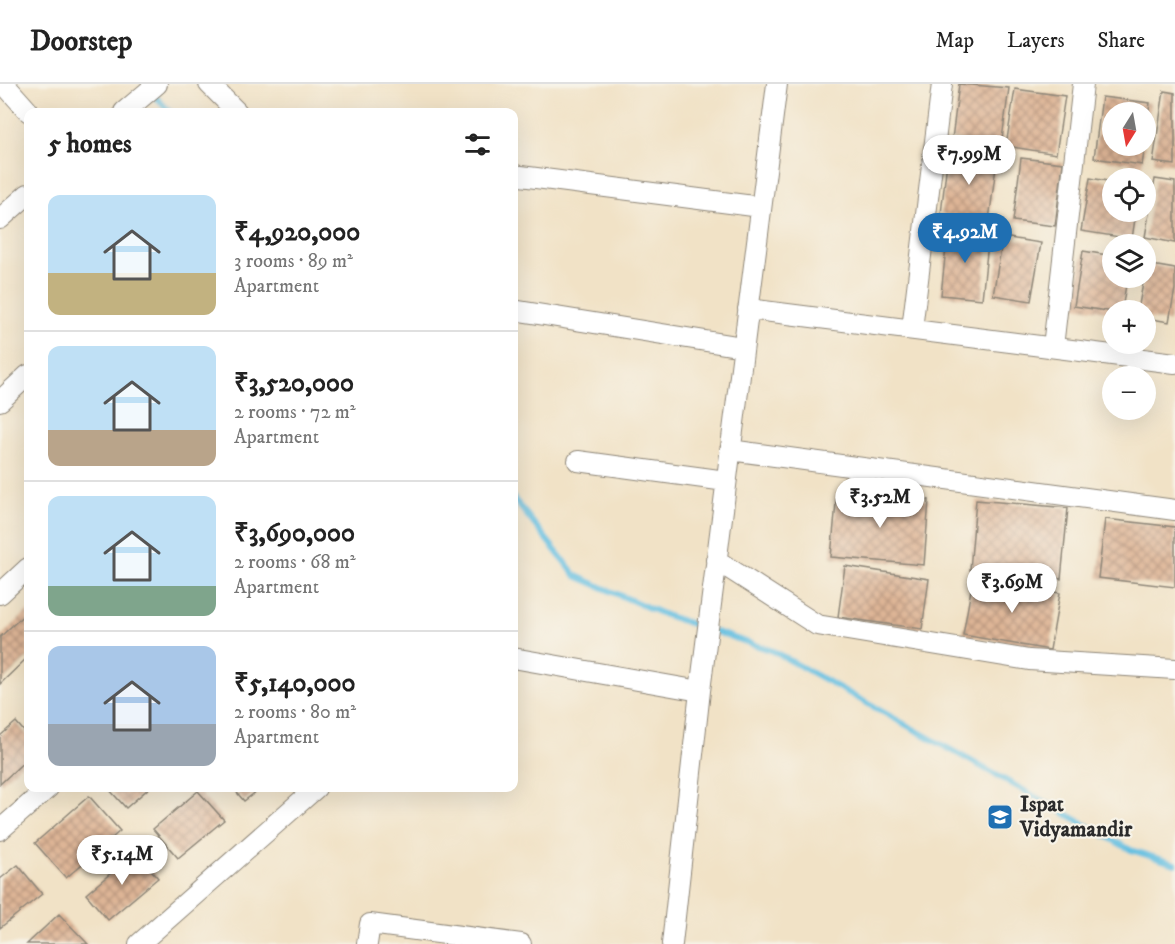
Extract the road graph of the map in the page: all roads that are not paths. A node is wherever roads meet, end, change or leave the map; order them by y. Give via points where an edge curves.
1 (4, 84) edge
2 (157, 84) edge
3 (209, 84) edge
4 (777, 84) edge
5 (942, 84) edge
6 (1083, 84) edge
7 (25, 108) edge
8 (129, 108) edge
9 (233, 108) edge
10 (518, 175) edge
11 (24, 198) edge
12 (761, 207) junction
13 (0, 219) edge
14 (748, 309) junction
15 (518, 311) edge
16 (912, 330) junction
17 (743, 347) junction
18 (1053, 347) junction
19 (1175, 363) edge
20 (24, 379) edge
21 (0, 401) edge
22 (730, 450) junction
23 (578, 461) dead end
24 (726, 481) junction
25 (1175, 510) edge
26 (716, 560) junction
27 (24, 572) edge
28 (0, 594) edge
29 (518, 659) edge
30 (1175, 669) edge
31 (700, 691) junction
32 (43, 792) edge
33 (311, 792) edge
34 (0, 830) edge
35 (140, 944) edge
36 (367, 944) edge
37 (521, 944) edge
38 (672, 944) edge

1 - 7 street
2 - 8 street
3 - 9 street
4 - 12 street
5 - 16 street
6 - 18 street
10 - 12 street
11 - 13 street
12 - 14 street
14 - 16 street
14 - 17 street
15 - 17 street
16 - 18 street
17 - 22 street
18 - 19 street
20 - 21 street
22 - 24 street
22 - 25 street
23 - 24 street
24 - 26 street
26 - 30 street via 817,625 1029,660
26 - 31 street
27 - 28 street
29 - 31 street
31 - 38 street
32 - 34 street
33 - 35 street
36 - 37 street via 370,924

